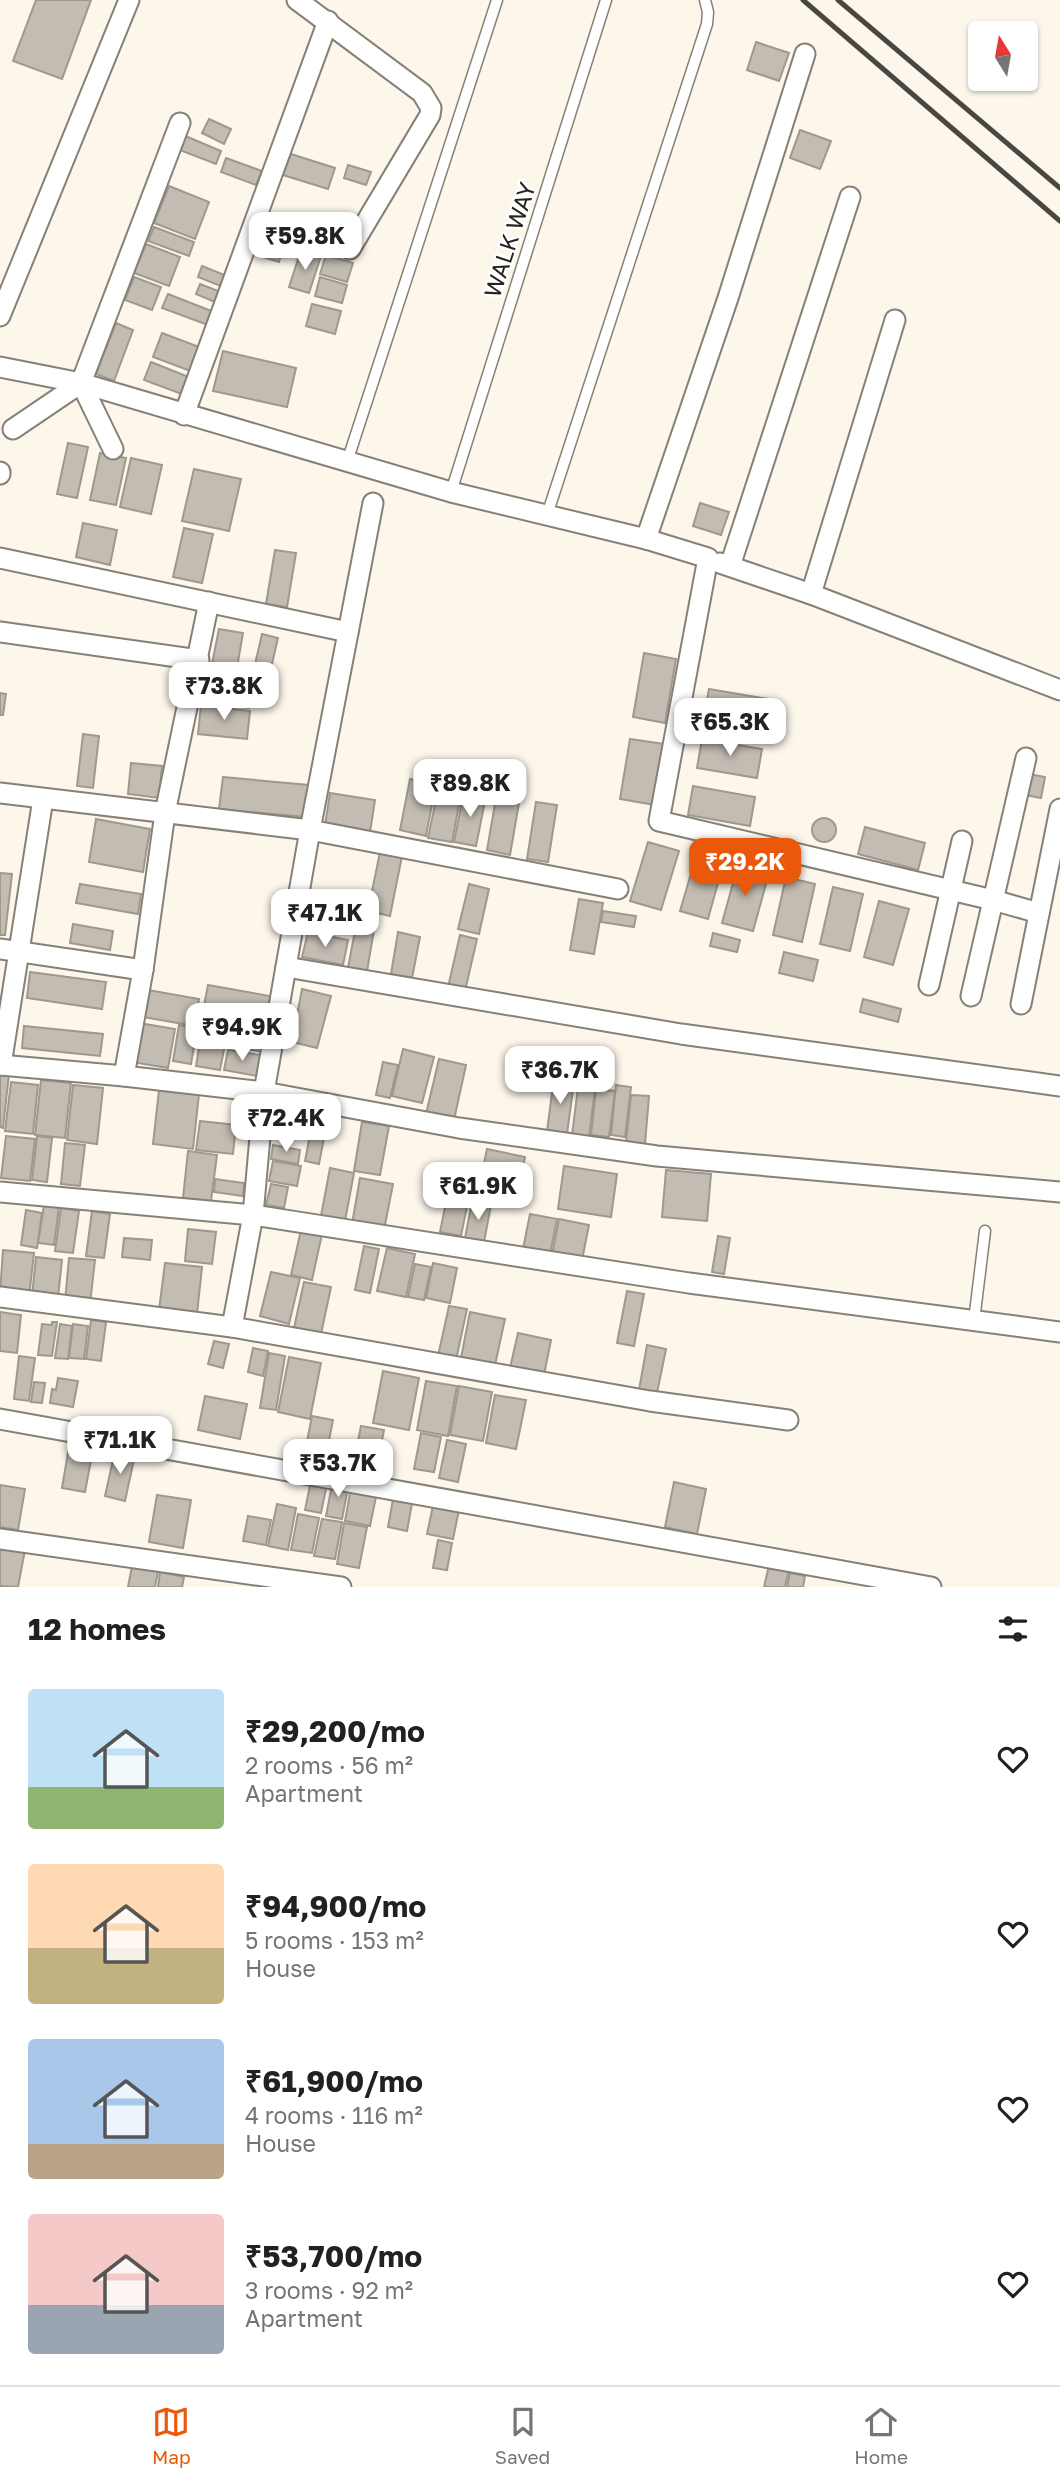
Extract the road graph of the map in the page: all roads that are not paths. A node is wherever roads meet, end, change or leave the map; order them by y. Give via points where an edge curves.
1 (130, 0) edge
2 (297, 0) edge
3 (498, 0) edge
4 (606, 0) edge
5 (705, 0) edge
6 (328, 21) junction
7 (805, 54) dead end
8 (180, 123) dead end
9 (850, 197) dead end
10 (350, 249) dead end
11 (0, 316) edge
12 (895, 320) dead end
13 (0, 368) edge
14 (81, 383) junction
15 (184, 415) junction
16 (13, 429) dead end
17 (113, 449) dead end
18 (347, 462) junction
19 (451, 492) junction
20 (373, 503) dead end
21 (547, 515) junction
22 (646, 539) junction
23 (0, 558) edge
24 (708, 558) junction
25 (730, 566) junction
26 (811, 594) junction
27 (209, 602) junction
28 (0, 632) edge
29 (348, 632) junction
30 (199, 660) junction
31 (1060, 690) edge
32 (1026, 758) dead end
33 (0, 793) edge
34 (43, 799) junction
35 (1060, 809) edge
36 (166, 813) junction
37 (310, 830) junction
38 (962, 841) dead end
39 (618, 890) dead end
40 (951, 890) junction
41 (993, 900) junction
42 (1039, 913) junction
43 (10, 950) edge
44 (286, 967) junction
45 (143, 970) junction
46 (929, 985) dead end
47 (971, 996) dead end
48 (1021, 1004) dead end
49 (0, 1065) edge
50 (124, 1076) junction
51 (1060, 1086) edge
52 (264, 1092) junction
53 (0, 1192) edge
54 (1060, 1192) edge
55 (253, 1214) junction
56 (985, 1231) dead end
57 (0, 1297) edge
58 (974, 1321) junction
59 (232, 1327) junction
60 (1060, 1332) edge
61 (0, 1419) edge
62 (788, 1420) dead end
63 (0, 1539) edge
64 (341, 1587) edge
65 (932, 1587) edge

1 - 11 street
2 - 6 street
3 - 18 lane
4 - 19 lane, WALK WAY
5 - 21 lane via 707,24
6 - 10 street via 422,93 431,108
6 - 15 street
7 - 22 street
8 - 14 street
9 - 25 street
12 - 26 street
13 - 14 street
14 - 15 street
14 - 16 street
14 - 17 street
15 - 18 street
18 - 19 street
19 - 21 street
20 - 29 street
21 - 22 street
22 - 24 street
23 - 27 street
24 - 25 street
24 - 40 street via 659,821
25 - 26 street
26 - 31 street
27 - 29 street
27 - 30 street
28 - 30 street
29 - 37 street
30 - 36 street
32 - 41 street
33 - 34 street
34 - 36 street
34 - 43 street
35 - 42 street
36 - 37 street
36 - 45 street
37 - 39 street
37 - 44 street
38 - 40 street
40 - 41 street
40 - 46 street
41 - 42 street
41 - 47 street
42 - 48 street
43 - 45 street
43 - 49 street
44 - 51 street via 681,1034
44 - 52 street
45 - 50 street
49 - 50 street
50 - 52 street
52 - 54 street via 459,1128 657,1156
52 - 55 street
53 - 55 street
55 - 58 street via 689,1283
55 - 59 street
56 - 58 lane
57 - 59 street
58 - 60 street
59 - 62 street via 650,1401
61 - 65 street
63 - 64 street

